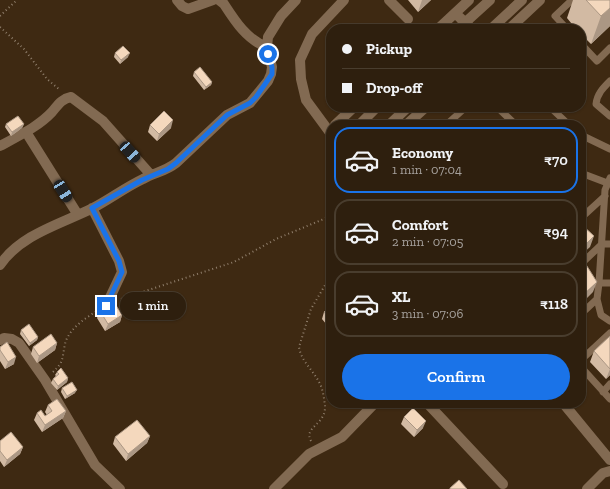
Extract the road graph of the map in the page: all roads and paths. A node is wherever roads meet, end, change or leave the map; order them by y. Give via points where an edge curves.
1 (17, 0) edge
2 (177, 0) edge
3 (213, 0) edge
4 (220, 0) edge
5 (296, 0) edge
6 (344, 0) edge
7 (389, 0) edge
8 (469, 0) edge
9 (490, 0) edge
10 (522, 0) edge
11 (540, 0) edge
12 (572, 0) edge
13 (455, 13) junction
14 (0, 16) edge
15 (408, 19) dead end
16 (443, 24) edge
17 (463, 24) edge
18 (468, 24) edge
19 (496, 24) edge
20 (514, 24) edge
21 (562, 24) edge
22 (0, 27) edge
23 (267, 47) junction
24 (610, 48) edge
25 (586, 49) edge
26 (610, 81) edge
27 (71, 98) junction
28 (349, 112) edge
29 (372, 112) edge
30 (403, 112) edge
31 (420, 112) edge
32 (460, 112) edge
33 (502, 112) edge
34 (555, 112) edge
35 (610, 116) edge
36 (342, 120) edge
37 (364, 120) edge
38 (394, 120) edge
39 (412, 120) edge
40 (452, 120) edge
41 (511, 120) edge
42 (564, 120) edge
43 (326, 123) edge
44 (26, 132) junction
45 (586, 137) edge
46 (0, 146) edge
47 (610, 149) edge
48 (151, 175) junction
49 (586, 175) edge
50 (609, 182) edge
51 (605, 196) junction
52 (92, 208) junction
53 (586, 213) edge
54 (78, 215) junction
55 (326, 218) edge
56 (602, 244) junction
57 (610, 244) edge
58 (586, 259) edge
59 (0, 264) edge
60 (599, 283) junction
61 (610, 283) edge
62 (326, 284) edge
63 (597, 299) junction
64 (106, 306) junction
65 (586, 309) edge
66 (610, 321) edge
67 (610, 333) edge
68 (0, 340) edge
69 (586, 355) edge
70 (586, 373) edge
71 (45, 380) junction
72 (610, 384) edge
73 (603, 392) junction
74 (610, 399) edge
75 (370, 408) edge
76 (432, 408) edge
77 (567, 408) edge
78 (317, 450) junction
79 (610, 460) edge
80 (610, 471) edge
81 (502, 484) dead end
82 (120, 489) edge
83 (274, 489) edge
84 (587, 489) edge

1 - 14 path
2 - 3 street via 188,9
4 - 23 street via 253,41
5 - 23 street via 274,26 268,37
6 - 43 street via 312,34 300,60 306,100
7 - 15 street
8 - 13 street
9 - 18 street
10 - 19 street
11 - 20 street
12 - 21 lane via 555,16
13 - 16 street
13 - 17 street
22 - 27 path via 30,55 52,85
23 - 48 street via 272,74 256,97 227,115 168,169
24 - 25 lane via 597,61
26 - 35 lane via 596,98 596,104
27 - 44 street via 59,102 51,113
27 - 48 street via 103,122
28 - 36 street
29 - 37 street
30 - 38 street
31 - 39 street
32 - 40 lane
33 - 41 lane
34 - 42 lane
44 - 46 street
44 - 54 street
45 - 47 lane
48 - 52 street
49 - 50 lane
50 - 51 lane
51 - 53 lane
51 - 56 lane
52 - 54 street
52 - 64 street via 122,272
54 - 59 street via 39,233 15,248
55 - 64 path via 276,239 234,262
56 - 57 lane
56 - 58 lane
56 - 60 lane
60 - 61 lane
60 - 63 lane
62 - 78 path via 311,309 299,347 300,354 319,381 324,403 324,416 309,432
63 - 65 lane
63 - 66 lane via 601,315
64 - 71 path via 71,332 60,365
67 - 69 lane
68 - 71 street via 12,339 19,343
70 - 73 lane
71 - 82 street via 95,465
72 - 73 lane
73 - 74 lane
75 - 78 street via 342,437
76 - 81 street
77 - 79 street
78 - 83 street via 306,457
80 - 84 street

